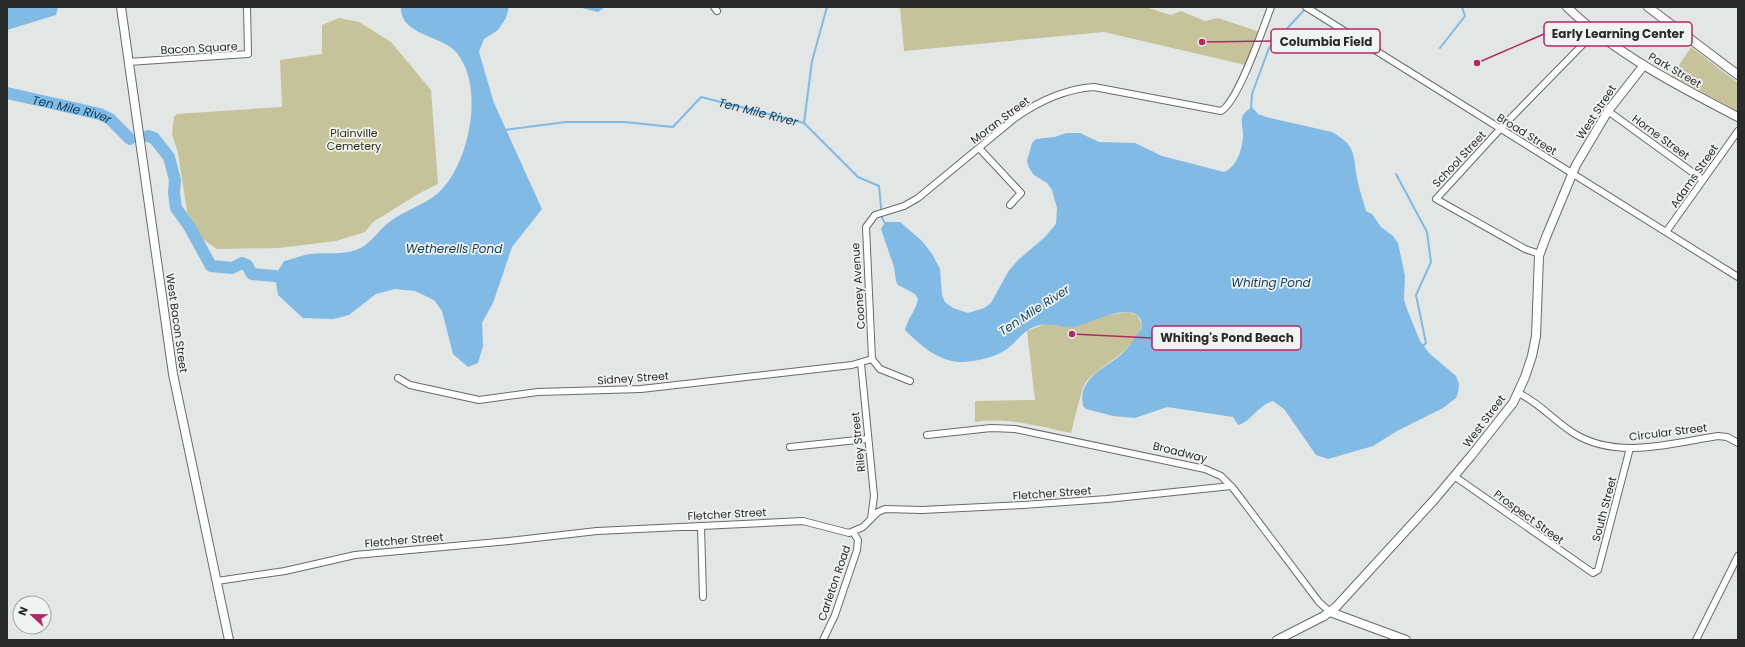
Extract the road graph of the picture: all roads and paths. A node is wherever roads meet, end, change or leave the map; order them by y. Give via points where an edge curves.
1 (121, 7) edge
2 (247, 7) edge
3 (1271, 7) edge
4 (1567, 7) edge
5 (1648, 7) edge
6 (1308, 8) edge
7 (1596, 31) junction
8 (128, 62) junction
9 (1644, 65) junction
10 (1738, 75) edge
11 (1608, 111) junction
12 (1738, 117) edge
13 (1501, 128) junction
14 (1738, 130) edge
15 (979, 148) junction
16 (1571, 173) junction
17 (1703, 180) junction
18 (918, 198) joint
19 (1010, 205) dead end
20 (1666, 232) junction
21 (1540, 254) junction
22 (1738, 277) edge
23 (872, 359) junction
24 (861, 363) junction
25 (398, 378) dead end
26 (910, 381) dead end
27 (1518, 393) junction
28 (927, 436) dead end
29 (867, 439) junction
30 (1738, 443) edge
31 (790, 447) dead end
32 (1630, 448) junction
33 (1454, 476) junction
34 (1231, 486) junction
35 (872, 519) junction
36 (701, 526) junction
37 (854, 532) junction
38 (1738, 556) edge
39 (1593, 573) joint
40 (217, 580) junction
41 (703, 598) dead end
42 (1330, 612) junction
43 (229, 640) edge
44 (823, 640) edge
45 (1278, 640) edge
46 (1406, 640) edge
47 (1696, 640) edge

1 - 8 street, West Bacon Street
2 - 8 street, Bacon Square via 248,54
3 - 15 street, Moran Street via 1232,100 1221,112 1113,90 1081,88 1059,94 1031,107
4 - 7 street, Park Street
5 - 10 street
6 - 13 street, Broad Street
7 - 9 street, Park Street
7 - 13 street, School Street
8 - 40 street, West Bacon Street via 173,374 197,496
9 - 11 street, West Street
9 - 12 street, Park Street
11 - 16 street, West Street
11 - 17 street, Horne Street
13 - 16 street, Broad Street
13 - 21 street, School Street via 1436,199 1525,249
14 - 17 street, Adams Street
15 - 18 street, Moran Street
15 - 19 street via 1021,193
16 - 20 street, Broad Street
16 - 21 street, West Street
17 - 20 street, Adams Street
18 - 23 street, Cooney Avenue via 904,206 881,213 868,222 865,232
20 - 22 street, Broad Street
21 - 27 street, West Street via 1536,336 1532,356
23 - 24 street, Sidney Street
23 - 26 street via 880,369
24 - 25 street, Sidney Street via 641,389 538,392 479,400 410,385
24 - 29 street, Riley Street
27 - 32 street, Circular Street via 1579,436 1610,447
27 - 33 street, West Street via 1506,413
28 - 34 street, Broadway via 991,428 1027,431 1205,469 1221,476
29 - 31 street
29 - 35 street, Riley Street via 874,496
30 - 32 street, Circular Street via 1727,437 1718,436
32 - 39 street, South Street via 1598,570
33 - 39 street, Prospect Street
33 - 42 street, West Street via 1358,585
34 - 35 street, Fletcher Street via 1023,505 922,510 885,509
34 - 42 street, Broadway
35 - 37 street, Fletcher Street
36 - 37 street, Fletcher Street via 803,521 842,532
36 - 40 street, Fletcher Street via 597,531 355,555 284,571
36 - 41 street
37 - 44 street, Carleton Road via 858,540 857,550 835,615
38 - 47 street
40 - 43 street, West Bacon Street
42 - 45 street, West Street
42 - 46 street, Broadway

